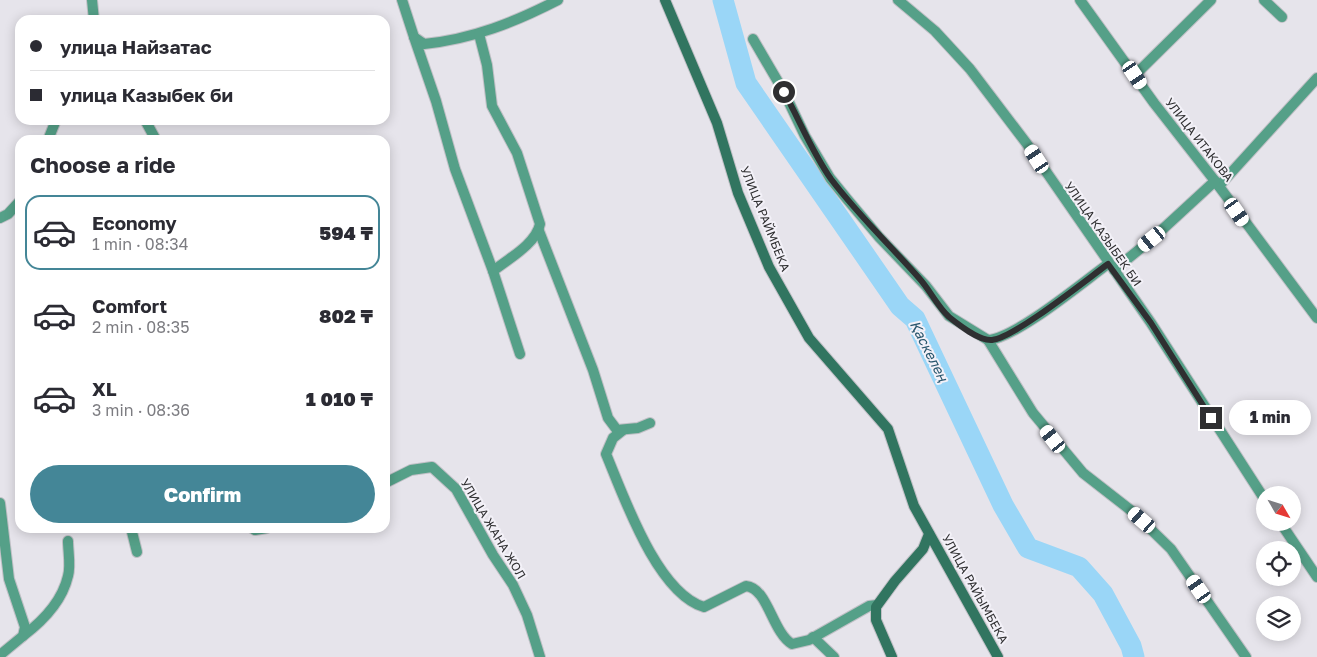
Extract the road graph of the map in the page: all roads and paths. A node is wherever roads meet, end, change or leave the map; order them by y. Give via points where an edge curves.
1 (92, 0) edge
2 (402, 0) edge
3 (558, 0) edge
4 (665, 0) edge
5 (898, 0) edge
6 (1080, 0) edge
7 (1211, 0) edge
8 (1264, 0) edge
9 (94, 15) edge
10 (1282, 17) dead end
11 (479, 34) junction
12 (414, 37) junction
13 (753, 39) dead end
14 (1135, 75) junction
15 (1317, 78) edge
16 (1217, 183) junction
17 (15, 206) edge
18 (0, 218) edge
19 (539, 231) junction
20 (1111, 267) junction
21 (493, 271) junction
22 (1317, 318) edge
23 (988, 340) junction
24 (520, 354) dead end
25 (650, 422) dead end
26 (623, 430) junction
27 (390, 481) edge
28 (1256, 486) edge
29 (0, 503) edge
30 (1286, 531) edge
31 (132, 533) edge
32 (929, 534) junction
33 (68, 541) dead end
34 (137, 552) dead end
35 (1317, 577) edge
36 (877, 605) junction
37 (24, 636) junction
38 (814, 637) junction
39 (0, 655) edge
40 (540, 657) edge
41 (834, 657) edge
42 (892, 657) edge
43 (998, 657) edge
44 (1246, 657) edge

1 - 9 street
2 - 12 street
3 - 11 street via 507,25
4 - 32 street, УЛИЦА РАЙМБЕКА via 716,123 738,193 769,267 809,338 888,429 914,506
5 - 20 street, УЛИЦА КАЗЫБЕК БИ via 935,31 970,69 1027,144
6 - 14 street, УЛИЦА ИТАКОВА
7 - 14 street
8 - 10 street
11 - 12 street via 424,44
11 - 19 street via 492,106 517,153 538,214
12 - 21 street via 455,169
13 - 23 street via 830,178 949,316
14 - 16 street, УЛИЦА ИТАКОВА
15 - 16 street
16 - 20 street via 1152,239
16 - 22 street, УЛИЦА ИТАКОВА
17 - 18 street
19 - 21 street
19 - 26 street via 593,370 608,418 613,427
20 - 23 street via 1023,326
20 - 28 street, УЛИЦА КАЗЫБЕК БИ
21 - 24 street
23 - 44 street via 1033,413 1063,451 1083,473 1133,512 1171,549
25 - 26 street
26 - 38 street via 612,438 606,454 635,522 675,589 694,604 704,607 752,586 761,595 785,640 792,644
27 - 40 street, УЛИЦА ЖАНА ЖОЛ via 411,470 432,467 456,489 513,585 527,615
29 - 37 street via 9,579 26,627
30 - 35 street
31 - 34 street
32 - 36 street via 923,549
32 - 43 street, УЛИЦА РАЙЫМБЕКА
33 - 37 street via 69,576 59,598 45,619
36 - 38 street via 868,606
36 - 42 street via 876,620
37 - 39 street
38 - 41 street

